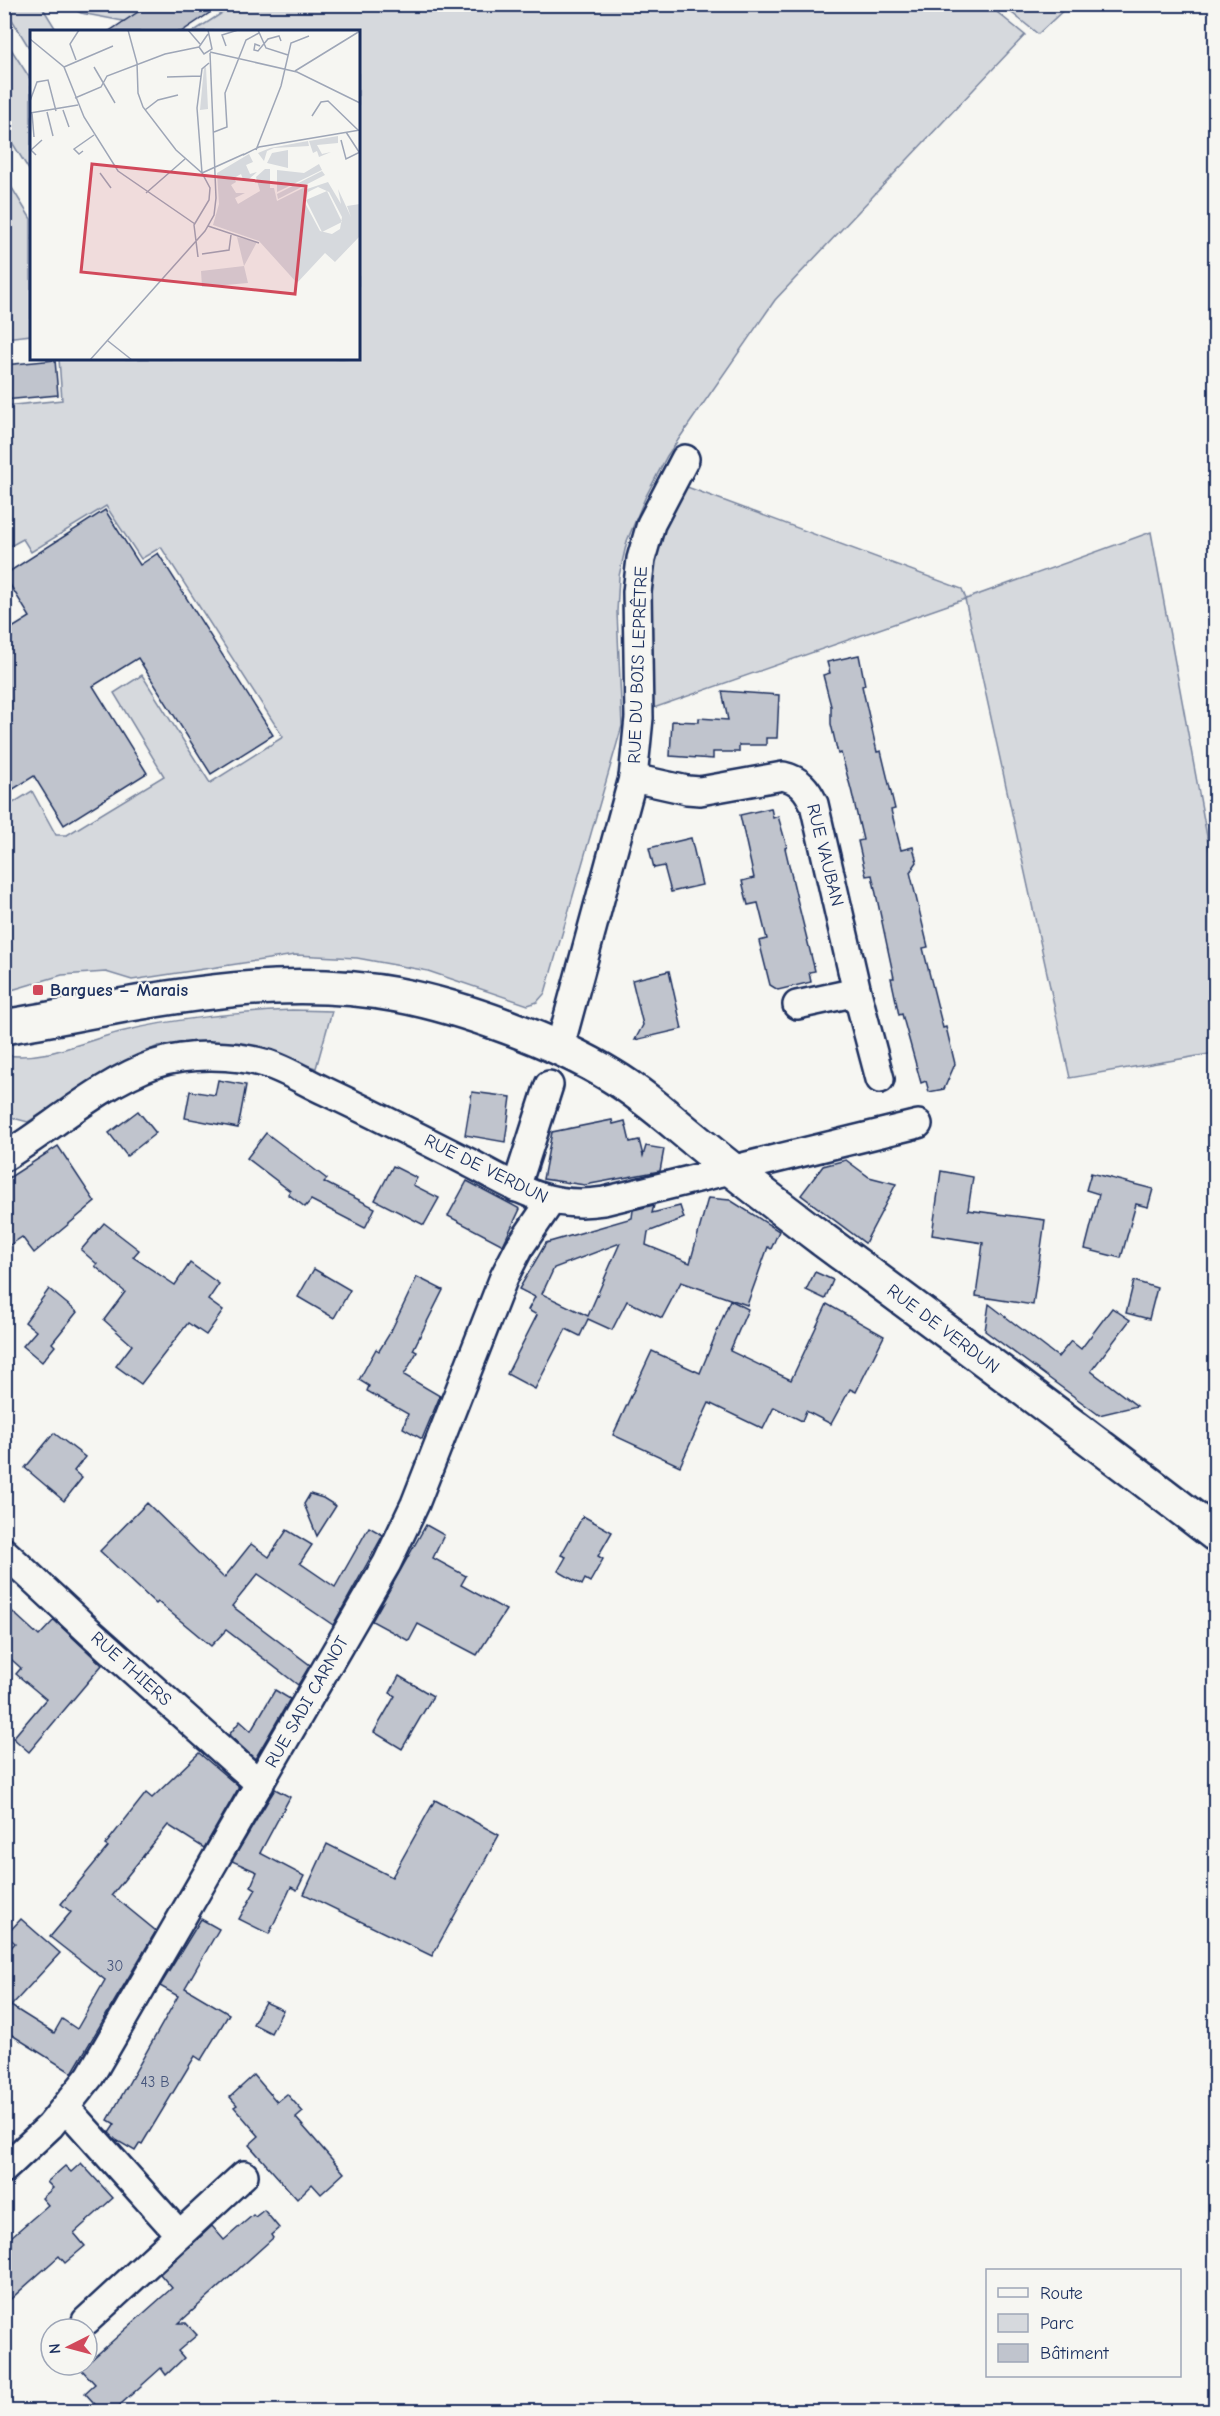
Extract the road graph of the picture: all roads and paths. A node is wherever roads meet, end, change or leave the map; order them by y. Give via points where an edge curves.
1 (685, 459) dead end
2 (633, 778) junction
3 (857, 992) junction
4 (797, 1005) dead end
5 (4, 1027) edge
6 (559, 1050) junction
7 (880, 1079) dead end
8 (549, 1085) dead end
9 (918, 1124) dead end
10 (4, 1157) edge
11 (732, 1170) junction
12 (516, 1188) junction
13 (551, 1201) junction
14 (1215, 1535) edge
15 (4, 1552) edge
16 (260, 1784) junction
17 (66, 2108) junction
18 (4, 2169) edge
19 (244, 2175) dead end
20 (178, 2234) junction
21 (90, 2317) edge

1 - 2 street, RUE DU BOIS LEPRÊTRE via 651,524 638,578 639,718
2 - 3 street, RUE VAUBAN via 700,791 783,776 801,784 814,804
2 - 6 street, RUE DU BOIS LEPRÊTRE
3 - 4 street
3 - 7 street, RUE VAUBAN
5 - 6 main road via 217,991 311,986 424,1000
6 - 11 main road via 611,1075
8 - 12 street
9 - 11 street
10 - 12 street, RUE DE VERDUN via 135,1073 178,1059 225,1058 269,1065
11 - 13 street, RUE DE VERDUN via 604,1201
11 - 14 main road, RUE DE VERDUN
12 - 13 street, RUE DE VERDUN
13 - 16 street, RUE SADI CARNOT via 504,1277 399,1539
15 - 16 street, RUE THIERS
16 - 17 street, RUE SADI CARNOT via 90,2076
17 - 18 street, RUE SADI CARNOT
17 - 20 street
19 - 20 street
20 - 21 street

